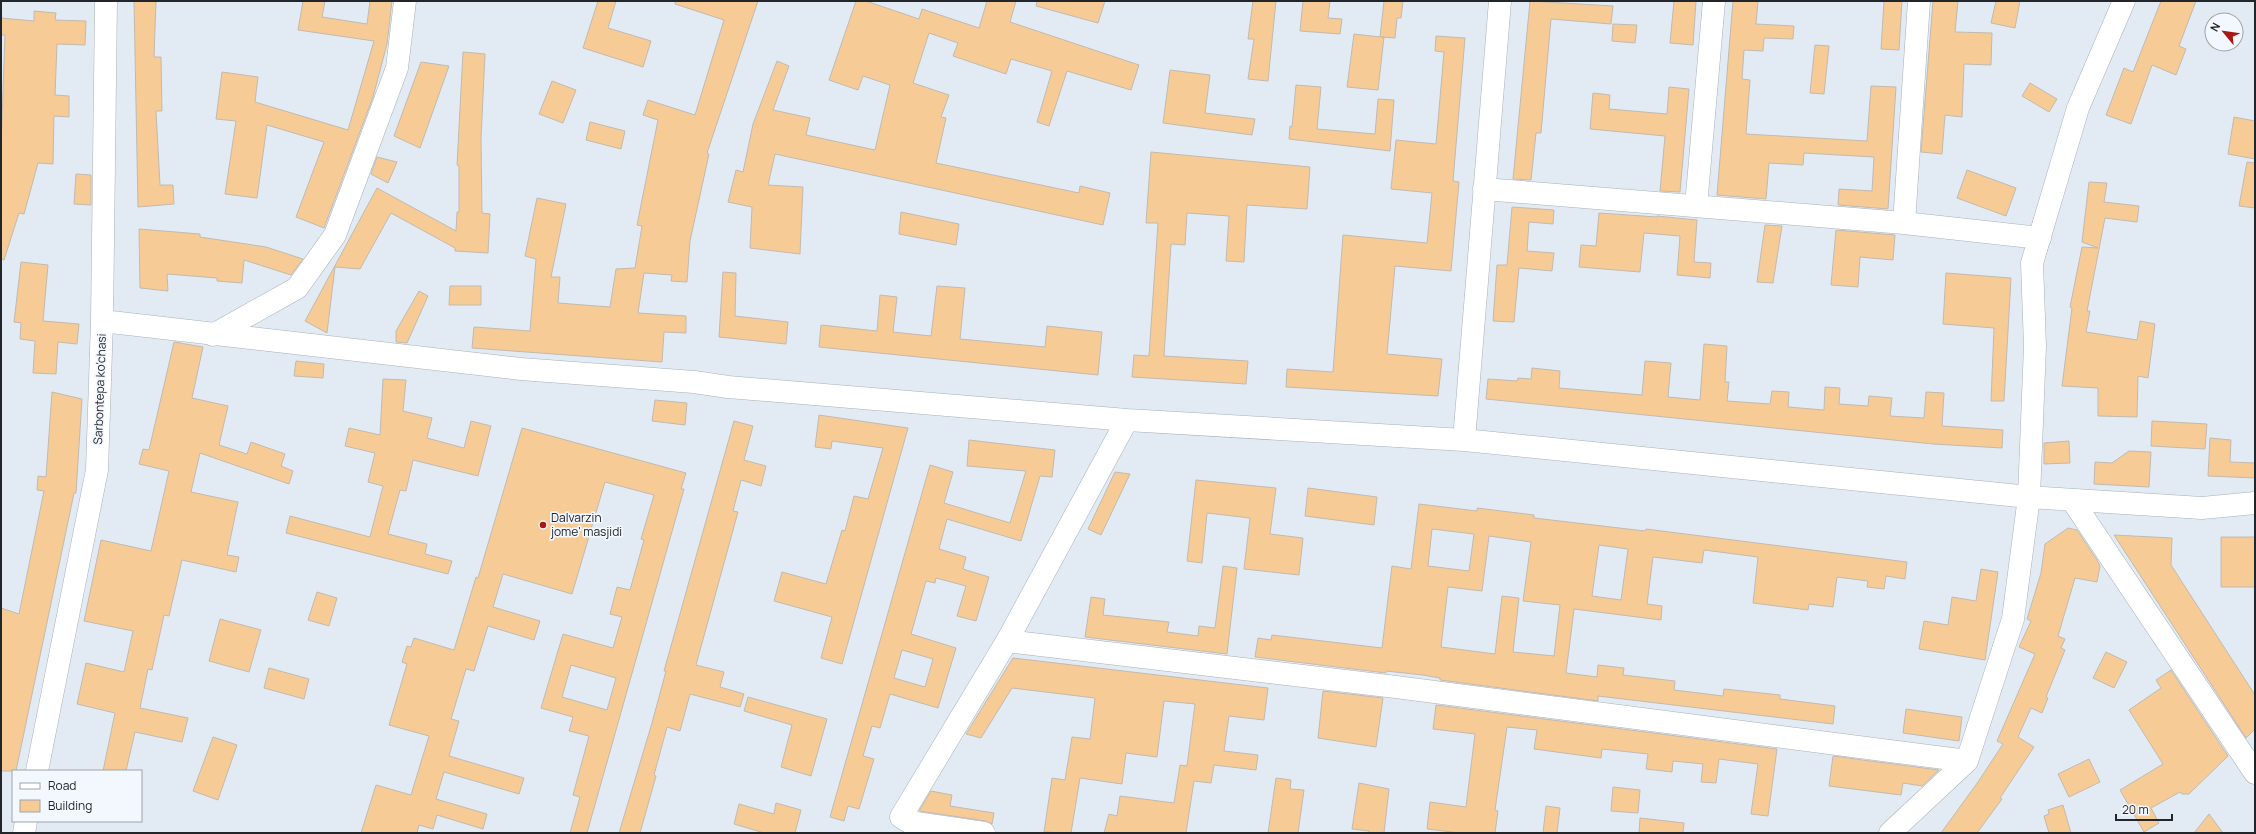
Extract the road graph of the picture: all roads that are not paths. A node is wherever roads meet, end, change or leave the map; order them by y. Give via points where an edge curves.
1 (106, 1) edge
2 (406, 1) edge
3 (1500, 1) edge
4 (1714, 1) edge
5 (1919, 1) edge
6 (2124, 1) edge
7 (1484, 189) junction
8 (1696, 206) junction
9 (1904, 223) junction
10 (2040, 238) junction
11 (102, 321) junction
12 (213, 335) junction
13 (1127, 420) junction
14 (1464, 440) junction
15 (2029, 497) junction
16 (2072, 500) junction
17 (2255, 503) edge
18 (1007, 641) junction
19 (1967, 761) junction
20 (37, 770) edge
21 (2255, 772) edge
22 (26, 822) edge
23 (24, 833) edge
24 (984, 833) edge
25 (1890, 833) edge

1 - 11 street, Sarbontepa ko'chasi
2 - 12 street via 397,68 335,235 297,288
3 - 7 street
4 - 8 street
5 - 9 street
6 - 10 street via 2078,108
7 - 8 street
7 - 14 street
8 - 9 street
9 - 10 street
10 - 15 street via 2032,263 2035,346
11 - 12 street
11 - 20 street, Sarbontepa ko'chasi via 97,470
12 - 13 street via 521,369
13 - 14 street
13 - 18 street
14 - 15 street
15 - 16 street
15 - 19 street via 2013,619
16 - 17 street via 2202,508
16 - 21 street
18 - 19 street via 1396,687
18 - 24 street via 901,817 909,822
19 - 25 street
22 - 23 street

